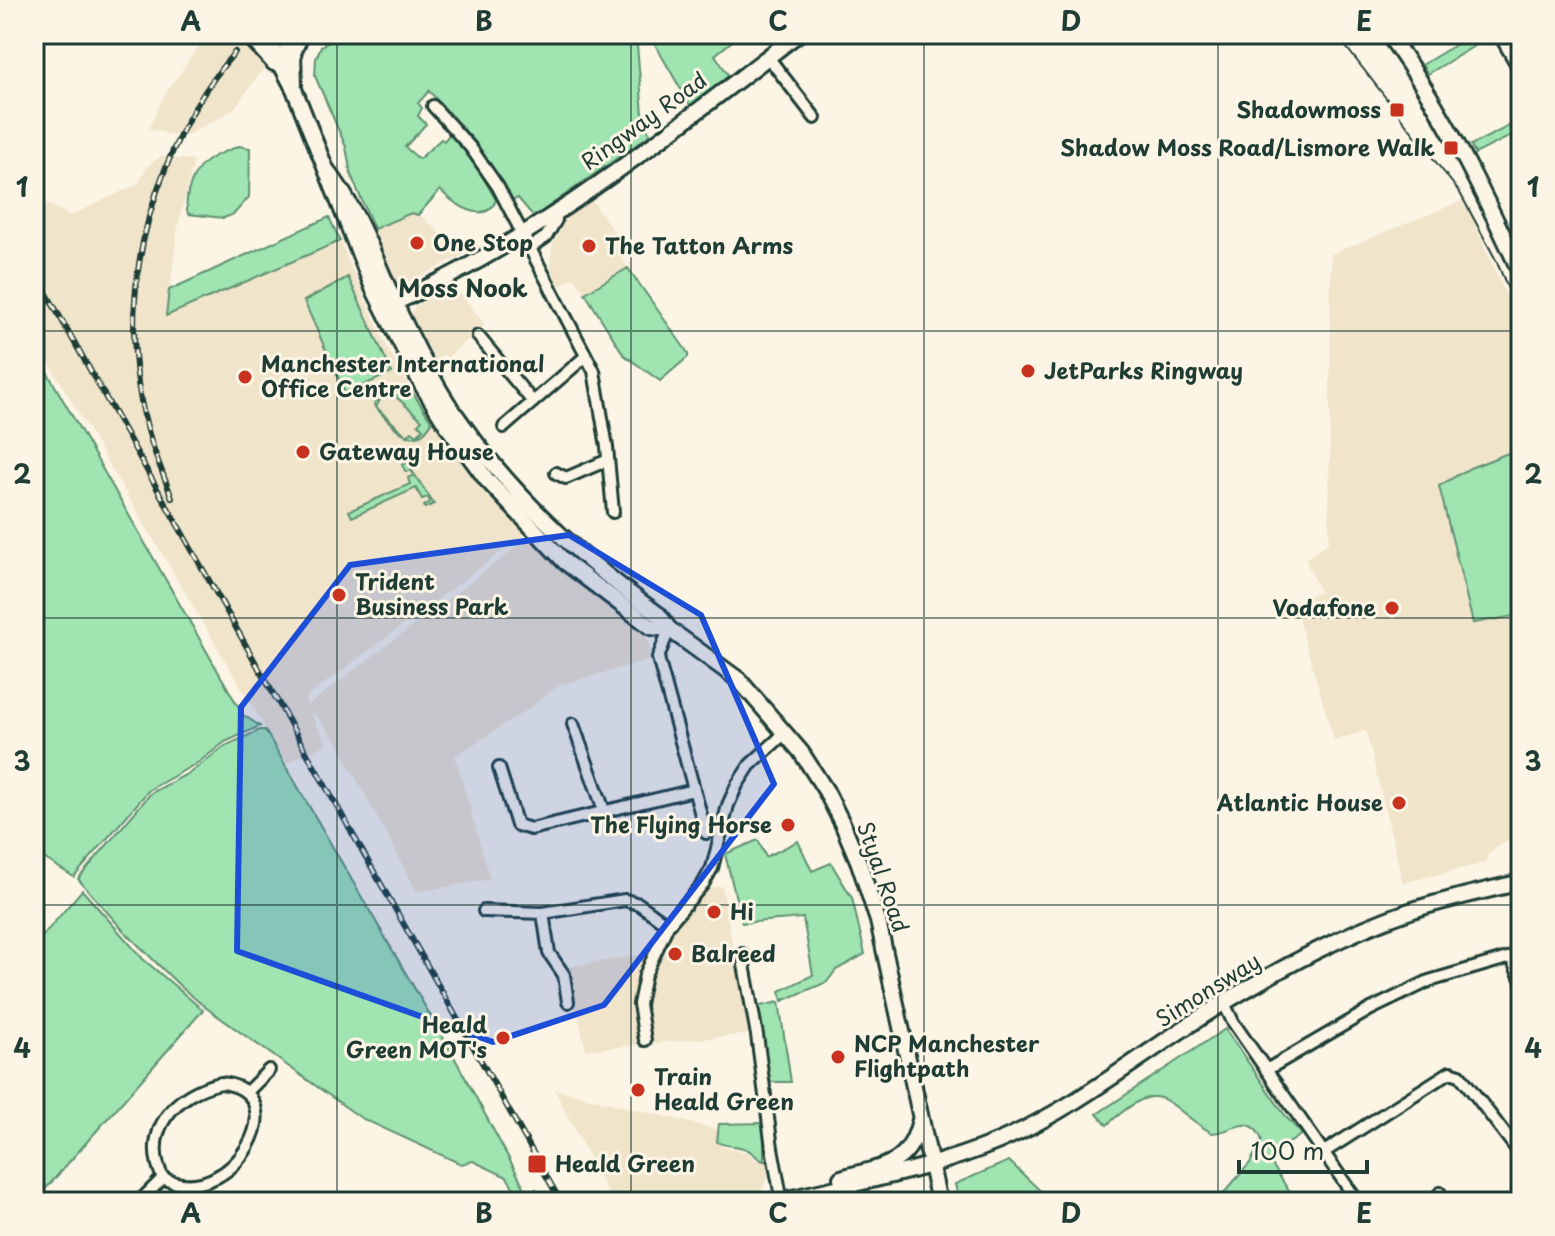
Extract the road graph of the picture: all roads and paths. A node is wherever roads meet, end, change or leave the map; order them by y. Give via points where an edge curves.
1 (243, 34) edge
2 (265, 34) edge
3 (284, 34) edge
4 (301, 34) edge
5 (798, 34) edge
6 (1388, 34) edge
7 (1499, 34) edge
8 (768, 57) junction
9 (1521, 72) edge
10 (294, 89) junction
11 (433, 106) dead end
12 (815, 118) dead end
13 (527, 240) junction
14 (1515, 246) edge
15 (1521, 274) edge
16 (389, 305) junction
17 (478, 336) dead end
18 (586, 356) junction
19 (533, 402) junction
20 (504, 427) dead end
21 (608, 460) junction
22 (556, 473) dead end
23 (613, 512) dead end
24 (669, 629) junction
25 (573, 724) dead end
26 (785, 733) junction
27 (499, 768) dead end
28 (694, 790) junction
29 (605, 813) junction
30 (706, 833) dead end
31 (1521, 882) edge
32 (484, 911) dead end
33 (543, 913) junction
34 (668, 925) junction
35 (742, 954) dead end
36 (1516, 955) edge
37 (1521, 979) edge
38 (563, 997) dead end
39 (1224, 1003) junction
40 (645, 1040) dead end
41 (1268, 1069) junction
42 (269, 1070) dead end
43 (248, 1091) junction
44 (921, 1116) junction
45 (1324, 1152) junction
46 (1521, 1155) edge
47 (932, 1166) junction
48 (163, 1178) junction
49 (819, 1192) junction
50 (139, 1202) edge
51 (361, 1202) edge
52 (394, 1202) edge
53 (780, 1202) edge
54 (939, 1202) edge
55 (1358, 1202) edge

1 - 10 street via 270,57
2 - 10 street, Styal Road
3 - 10 street, Styal Road
4 - 10 street via 293,53
5 - 8 street, Ringway Road
6 - 14 street
7 - 9 street
8 - 12 street
8 - 13 street, Ringway Road via 553,214
10 - 16 street, Styal Road via 326,169 343,189
11 - 13 street via 479,159
13 - 16 street, Ringway Road
13 - 18 street
14 - 15 street
16 - 24 street, Styal Road via 449,405 507,479
17 - 19 street
18 - 19 street
18 - 21 street via 598,384
19 - 20 street
21 - 22 street via 566,478
21 - 23 street
24 - 26 street, Styal Road via 739,680
24 - 28 street via 658,658
25 - 29 street
26 - 34 street via 750,765 737,785 712,868
26 - 44 street, Styal Road via 826,791 859,863 878,921
27 - 29 street via 517,825 531,829
28 - 29 street
28 - 30 street
31 - 39 street, Simonsway via 1375,925
32 - 33 street
33 - 34 street via 632,901
33 - 38 street via 549,953 564,975
34 - 40 street via 641,992
35 - 53 street
36 - 37 street
36 - 41 street via 1417,987
39 - 41 street
39 - 47 street, Simonsway via 1049,1117
41 - 45 street
42 - 43 street
43 - 48 street via 256,1120 248,1148 236,1164 201,1182
43 - 48 street via 221,1083 191,1092 177,1103 155,1147
44 - 47 street, Styal Road
44 - 49 street via 908,1152 897,1161 830,1182
45 - 46 street via 1450,1072 1460,1075
45 - 55 street
47 - 49 street, Simonsway
47 - 54 street, Styal Road
48 - 50 street
49 - 53 street
51 - 52 street

